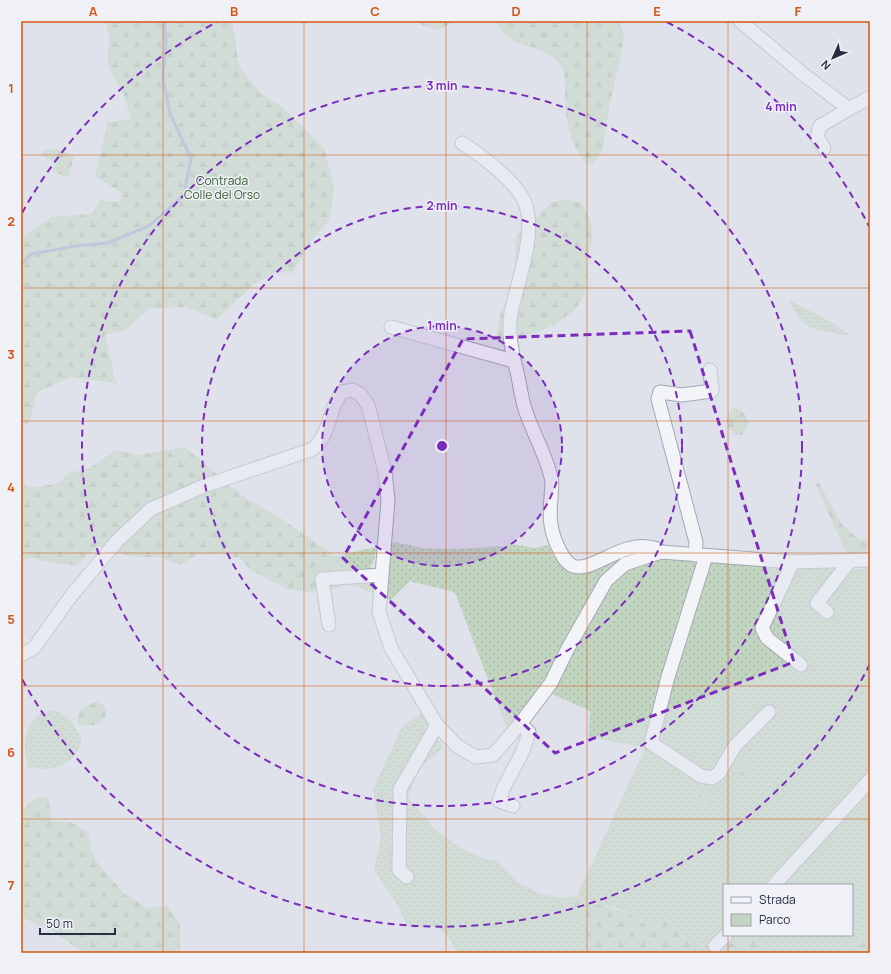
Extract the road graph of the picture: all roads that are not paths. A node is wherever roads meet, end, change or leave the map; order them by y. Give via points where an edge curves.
1 (740, 21) edge
2 (870, 97) edge
3 (849, 109) junction
4 (462, 143) dead end
5 (824, 148) dead end
6 (391, 327) dead end
7 (514, 361) junction
8 (710, 370) dead end
9 (661, 552) junction
10 (700, 556) junction
11 (870, 560) edge
12 (850, 561) junction
13 (793, 562) junction
14 (381, 575) junction
15 (827, 612) dead end
16 (329, 624) dead end
17 (21, 655) edge
18 (801, 665) dead end
19 (769, 712) dead end
20 (520, 724) junction
21 (437, 725) junction
22 (870, 780) edge
23 (513, 806) dead end
24 (407, 877) dead end
25 (775, 884) edge
26 (725, 936) edge
27 (716, 946) dead end

1 - 3 street
2 - 3 street
3 - 5 street via 820,126 817,137
4 - 7 street via 487,160 504,176 525,201 528,213 527,246 511,314 510,339
6 - 7 street
7 - 9 street via 524,405 552,479 550,525 565,560 577,567 588,566 624,549 643,546
8 - 10 street via 712,391 682,395 660,392 658,399
9 - 10 street
9 - 20 street via 625,564 606,581 551,684
10 - 13 street
10 - 19 street via 651,743 700,776 712,778 719,773 735,746
11 - 12 street
12 - 13 street
12 - 15 street via 816,603
13 - 18 street via 762,628 767,638
14 - 16 street via 322,579
14 - 17 street via 388,500 386,472 368,405 360,394 352,390 342,392 335,400 323,440 314,449 204,486 152,509 117,541 71,596 34,648
14 - 21 street via 379,612 391,648
20 - 21 street via 493,755 476,757 457,746
20 - 23 street via 529,732 523,751 499,801
21 - 24 street via 400,789 399,870
22 - 25 street
26 - 27 street

